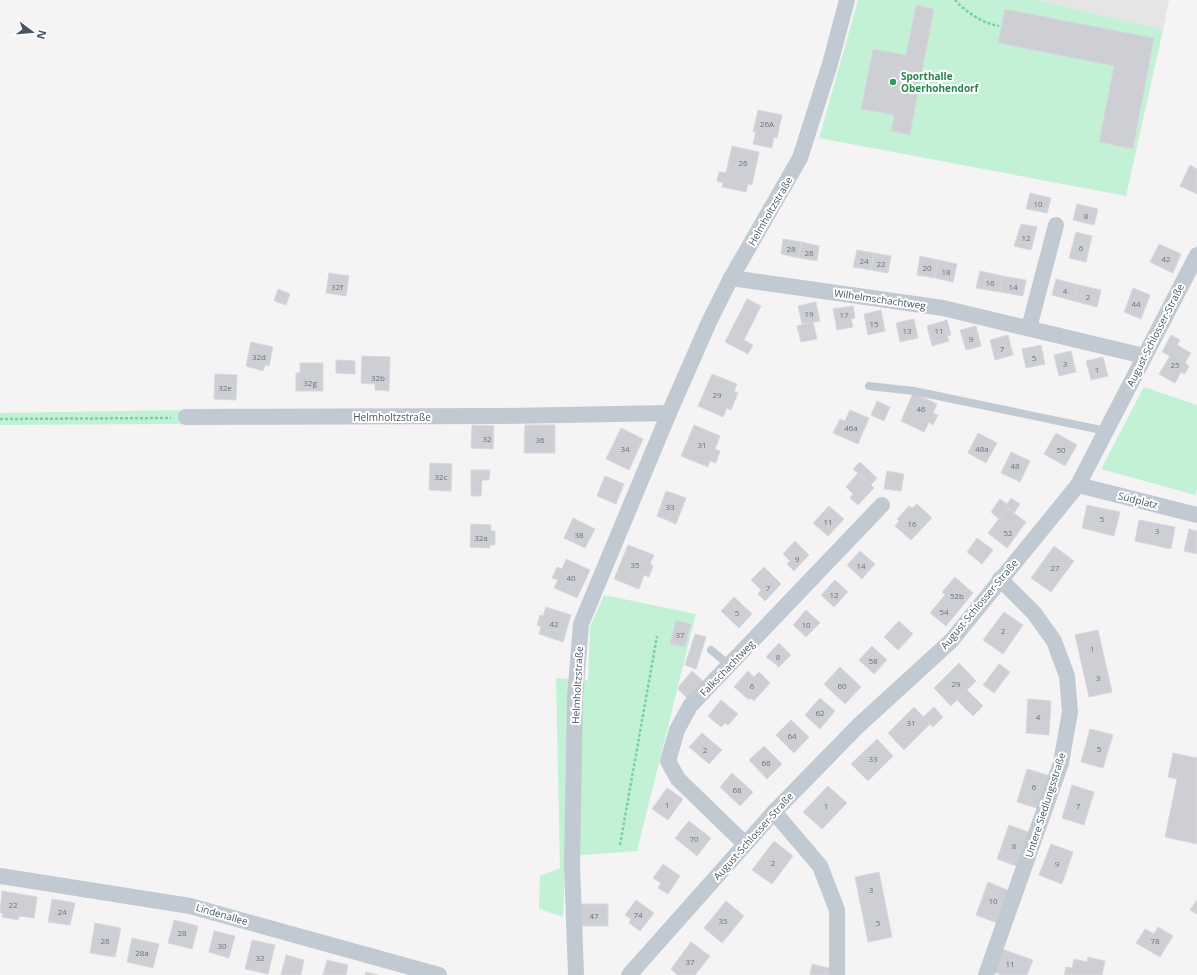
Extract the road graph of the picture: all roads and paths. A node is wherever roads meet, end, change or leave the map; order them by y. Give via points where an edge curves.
1 (847, 0) edge
2 (955, 0) edge
3 (999, 26) dead end
4 (1056, 225) dead end
5 (1197, 255) edge
6 (1193, 275) edge
7 (731, 278) junction
8 (1029, 328) junction
9 (1144, 356) junction
10 (869, 386) dead end
11 (669, 414) junction
12 (186, 417) joint
13 (0, 419) edge
14 (1106, 431) junction
15 (1078, 485) junction
16 (882, 505) dead end
17 (1197, 515) edge
18 (1000, 580) junction
19 (657, 636) dead end
20 (711, 650) dead end
21 (729, 665) junction
22 (774, 812) junction
23 (745, 844) junction
24 (620, 845) dead end
25 (0, 876) edge
26 (439, 975) edge
27 (576, 975) edge
28 (629, 975) edge
29 (837, 975) edge
30 (986, 975) edge

1 - 7 street, Helmholtzstraße via 800,158
2 - 3 path via 963,9 990,24
4 - 8 street
5 - 6 street, August-Schlosser-Straße
6 - 9 street, August-Schlosser-Straße
7 - 8 street, Wilhelmschachtweg via 943,308
7 - 11 street, Helmholtzstraße
8 - 9 street, Wilhelmschachtweg
9 - 14 street, August-Schlosser-Straße
10 - 14 lane via 914,391
11 - 12 street, Helmholtzstraße
11 - 27 street, Helmholtzstraße via 581,624 575,698 572,865
12 - 13 path
14 - 15 street, August-Schlosser-Straße
15 - 17 street, Südplatz
15 - 18 street, August-Schlosser-Straße
16 - 21 street, Falkschachtweg
18 - 22 street, August-Schlosser-Straße via 951,641 858,726
18 - 30 street, Untere Siedlungsstraße via 1034,613 1054,641 1067,676 1070,712 1061,763
19 - 24 path
20 - 21 lane
21 - 23 street, Falkschachtweg via 690,706 677,730 668,761 678,779
22 - 23 street, August-Schlosser-Straße
22 - 29 street via 820,866 837,910
23 - 28 street, August-Schlosser-Straße
25 - 26 street, Lindenallee via 190,906

